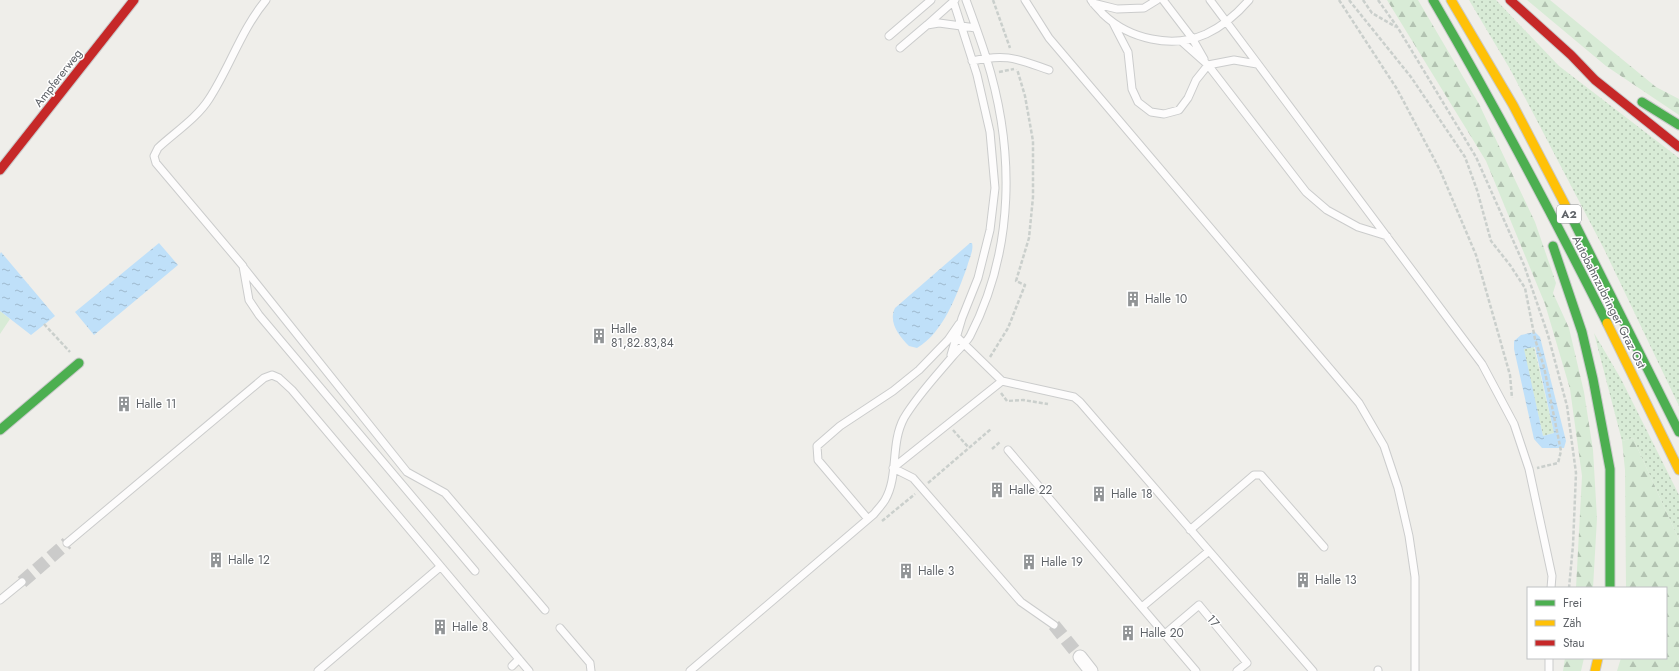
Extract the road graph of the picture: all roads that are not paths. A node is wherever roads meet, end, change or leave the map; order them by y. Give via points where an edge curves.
1 (134, 0) edge
2 (266, 0) edge
3 (931, 0) edge
4 (966, 0) edge
5 (1025, 0) edge
6 (1157, 0) edge
7 (1163, 0) edge
8 (1210, 0) edge
9 (1249, 0) edge
10 (1433, 0) edge
11 (1451, 0) edge
12 (1510, 0) edge
13 (953, 1) edge
14 (1092, 2) edge
15 (1113, 23) junction
16 (1227, 23) junction
17 (927, 25) junction
18 (962, 27) junction
19 (976, 28) junction
20 (890, 36) dead end
21 (1192, 38) junction
22 (1181, 40) junction
23 (900, 48) dead end
24 (1571, 55) junction
25 (986, 57) junction
26 (972, 60) junction
27 (1257, 64) junction
28 (1208, 65) junction
29 (1049, 70) dead end
30 (1612, 82) dead end
31 (1631, 95) dead end
32 (1679, 125) edge
33 (1679, 148) edge
34 (0, 170) edge
35 (1529, 172) junction
36 (1544, 222) dead end
37 (1549, 235) dead end
38 (1388, 236) junction
39 (243, 266) junction
40 (962, 318) junction
41 (957, 337) junction
42 (964, 343) junction
43 (948, 362) junction
44 (79, 363) road end
45 (1002, 381) junction
46 (0, 430) edge
47 (1679, 432) edge
48 (1008, 450) dead end
49 (893, 468) junction
50 (1679, 470) edge
51 (868, 519) junction
52 (1190, 530) junction
53 (67, 543) tunnel mouth
54 (1324, 547) dead end
55 (1209, 551) junction
56 (440, 567) junction
57 (475, 571) dead end
58 (22, 582) tunnel mouth
59 (1551, 587) edge
60 (1610, 587) edge
61 (0, 600) edge
62 (1142, 607) junction
63 (544, 610) dead end
64 (1054, 625) tunnel mouth
65 (560, 628) dead end
66 (1165, 634) junction
67 (1080, 657) tunnel mouth
68 (520, 659) junction
69 (1549, 659) edge
70 (1598, 659) edge
71 (512, 666) dead end
72 (318, 671) edge
73 (530, 671) edge
74 (591, 671) edge
75 (690, 671) edge
76 (1090, 671) edge
77 (1196, 671) edge
78 (1237, 671) edge
79 (1313, 671) edge
80 (1415, 671) edge
81 (1549, 671) edge
82 (1595, 671) edge

1 - 34 main road, Ampfererweg
2 - 39 lane via 254,14 209,100 158,148 154,156 156,163
3 - 20 lane
4 - 19 lane
5 - 80 lane via 1049,38 1359,404 1384,446 1410,536 1416,577
6 - 14 lane via 1144,8 1117,9
7 - 21 lane
8 - 16 lane
9 - 16 lane
10 - 35 main road, Autobahnzubringer Graz Ost / A2 via 1461,46
11 - 47 main road, Autobahnzubringer Graz Ost / A2 via 1484,54 1574,222
12 - 24 main road
13 - 17 lane
13 - 18 lane
14 - 15 lane
15 - 22 lane via 1134,35 1157,40
15 - 28 lane via 1128,52 1132,89 1138,102 1151,112 1164,114 1179,110
16 - 21 lane via 1205,35
16 - 27 lane
17 - 18 lane
17 - 23 lane
18 - 19 lane
18 - 26 lane
19 - 25 lane
21 - 22 lane
21 - 28 lane
22 - 28 lane
24 - 30 main road
24 - 33 main road via 1595,80
25 - 26 lane
25 - 29 lane via 1013,57
25 - 42 lane via 1002,129 1007,186 1004,224 992,282 969,337
26 - 40 lane via 990,132 995,188 990,230 978,278
27 - 28 lane via 1234,60
27 - 38 lane
28 - 38 lane via 1306,192 1327,210 1358,227
31 - 32 main road
35 - 36 main road
35 - 50 main road, Autobahnzubringer Graz Ost / A2
37 - 60 main road via 1582,332 1610,469
38 - 59 lane via 1482,364 1514,424 1529,469 1552,576
39 - 57 lane via 249,300 259,315
39 - 63 lane via 407,472 445,493
40 - 41 lane
40 - 51 lane via 948,340 919,370 893,391 840,426 818,446 818,460
41 - 42 lane
41 - 43 lane
42 - 43 lane
42 - 45 lane
43 - 49 lane via 908,411 900,426
44 - 46 main road
45 - 49 lane
45 - 52 lane via 1074,397
48 - 62 lane
49 - 51 lane via 885,500
49 - 64 lane via 913,478 1021,602
51 - 75 lane
52 - 54 lane via 1254,475 1261,475
52 - 55 lane
53 - 56 lane via 264,378 272,375 292,390
55 - 62 lane
55 - 79 lane
56 - 68 lane
56 - 72 lane
58 - 61 lane
62 - 66 lane
65 - 74 lane via 590,663
66 - 77 lane
66 - 78 lane, 17 via 1200,605 1247,663
67 - 76 street
68 - 71 lane
68 - 73 lane
69 - 81 lane
70 - 82 main road

